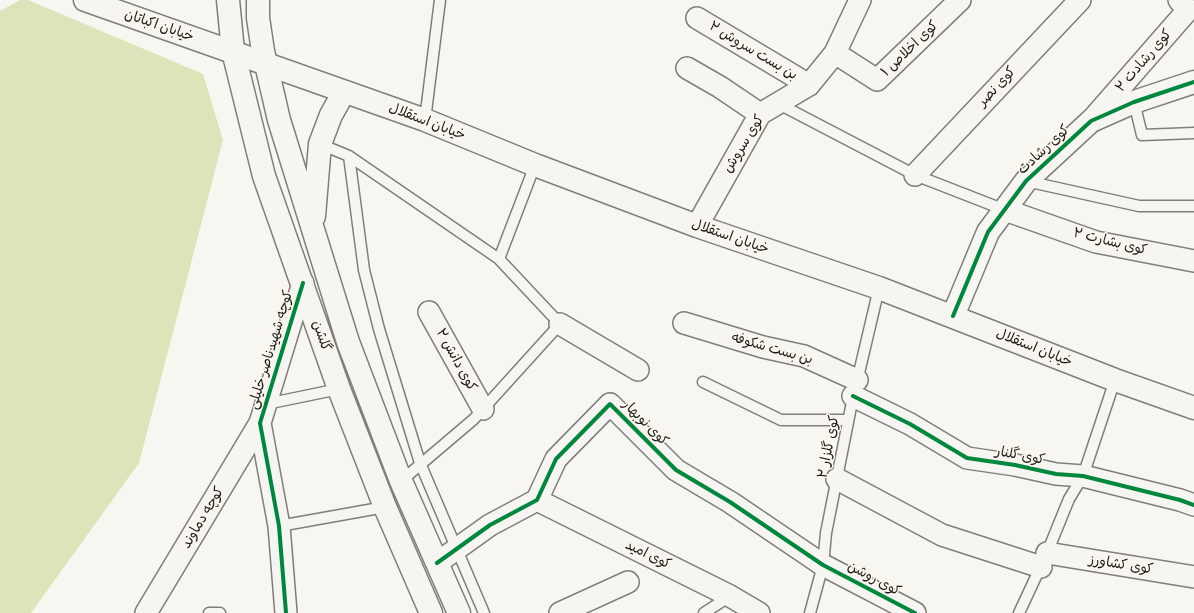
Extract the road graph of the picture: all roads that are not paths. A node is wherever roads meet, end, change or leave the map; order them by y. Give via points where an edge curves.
1 (85, 0) edge
2 (228, 0) edge
3 (258, 0) edge
4 (440, 0) edge
5 (860, 0) edge
6 (960, 0) edge
7 (1080, 0) edge
8 (1180, 0) edge
9 (697, 18) dead end
10 (233, 51) junction
11 (835, 53) junction
12 (266, 63) junction
13 (687, 68) dead end
14 (1194, 82) edge
15 (809, 85) junction
16 (344, 92) junction
17 (1134, 102) junction
18 (777, 103) junction
19 (760, 114) junction
20 (425, 120) junction
21 (1091, 121) junction
22 (1194, 133) edge
23 (320, 144) junction
24 (349, 156) junction
25 (535, 166) junction
26 (915, 175) junction
27 (1026, 181) junction
28 (1194, 206) edge
29 (1004, 210) junction
30 (697, 226) junction
31 (313, 232) junction
32 (499, 259) junction
33 (1194, 261) edge
34 (303, 283) junction
35 (879, 288) junction
36 (429, 312) dead end
37 (953, 316) junction
38 (684, 323) dead end
39 (560, 324) junction
40 (638, 370) dead end
41 (1115, 380) junction
42 (703, 382) dead end
43 (855, 388) junction
44 (339, 389) junction
45 (483, 408) junction
46 (1194, 408) edge
47 (263, 414) junction
48 (848, 420) junction
49 (420, 463) junction
50 (1083, 476) junction
51 (837, 479) junction
52 (401, 481) junction
53 (537, 500) junction
54 (1194, 505) edge
55 (385, 507) junction
56 (279, 526) junction
57 (458, 548) junction
58 (1044, 560) junction
59 (437, 563) junction
60 (823, 565) junction
61 (1194, 577) edge
62 (628, 582) dead end
63 (730, 596) junction
64 (146, 613) edge
65 (209, 613) edge
66 (220, 613) edge
67 (286, 613) edge
68 (431, 613) edge
69 (459, 613) edge
70 (484, 613) edge
71 (560, 613) edge
72 (704, 613) edge
73 (759, 613) edge
74 (810, 613) edge
75 (915, 613) edge
76 (1019, 613) edge

1 - 10 main road, خیابان اکباتان
2 - 10 main road, گلشن
3 - 12 main road, گلشن via 258,18
4 - 20 lane
5 - 11 street, کوی سروش
6 - 11 street, کوی اخلاص ۱ via 877,80
7 - 26 street, کوی نصر
8 - 21 street, کوی رشادت ۲ via 1188,10
9 - 15 street, بن بست سروش ۲
10 - 12 main road, خیابان اکباتان
10 - 34 main road, گلشن via 264,176
11 - 15 street, کوی سروش
12 - 16 main road, خیابان استقلال
12 - 31 main road, گلشن via 278,120
13 - 19 street
14 - 17 main road, کوی رشادت
15 - 18 street, کوی سروش
16 - 20 main road, خیابان استقلال
16 - 23 main road via 331,115
17 - 21 main road, کوی رشادت
17 - 22 lane via 1142,134
18 - 19 street, کوی سروش
18 - 26 lane
19 - 30 street, کوی سروش
20 - 25 main road, خیابان استقلال
21 - 27 main road, کوی رشادت
23 - 24 lane
23 - 31 main road via 314,193
24 - 32 lane
24 - 49 lane via 364,270 379,330
25 - 30 main road, خیابان استقلال
25 - 32 lane
26 - 29 lane
27 - 28 lane via 1139,206
27 - 29 main road, کوی رشادت
29 - 33 street, کوی بشارت ۲ via 1096,242
29 - 37 main road, کوی رشادت via 988,232
30 - 35 main road, خیابان استقلال
31 - 52 main road, گلشن via 348,342
32 - 39 lane
34 - 44 main road, گلشن
34 - 47 street, کوچه شهیدناصر خلیلی
35 - 37 main road, خیابان استقلال
35 - 43 lane, کوی گلزار ۲
36 - 45 street, کوی دانش ۲
37 - 41 main road, خیابان استقلال
38 - 43 street, بن بست شکوفه via 763,347 804,356
39 - 40 street
39 - 45 lane
41 - 46 main road, خیابان استقلال
41 - 50 lane
42 - 48 lane via 782,420
43 - 48 lane, کوی گلزار ۲
43 - 50 street, کوی گلنار via 967,458 1056,474
44 - 47 lane
44 - 55 main road, گلشن
45 - 49 lane via 474,419
47 - 56 street, کوچه شهیدناصر خلیلی
47 - 64 street, کوچه دماوند
48 - 51 lane, کوی گلزار ۲
49 - 52 lane
49 - 57 lane
50 - 54 street, کوی گلنار
50 - 58 lane via 1069,499
51 - 58 street, کوی کشاورز via 942,535
51 - 60 lane, کوی گلزار ۲ via 826,533
52 - 59 main road, گلشن
53 - 57 street via 490,525
53 - 60 street, کوی نوبهار via 556,459 610,404 676,470 730,502
53 - 63 street, کوی امید
55 - 56 lane
55 - 68 main road, گلشن
56 - 67 street, کوچه شهیدناصر خلیلی
57 - 59 street
57 - 70 lane
58 - 61 street, کوی کشاورز
58 - 76 lane
59 - 69 main road, گلشن
60 - 74 lane, کوی گلزار ۲
60 - 75 street, کوی روشن
62 - 71 street
63 - 72 lane
63 - 73 street, کوی امید
65 - 66 lane

